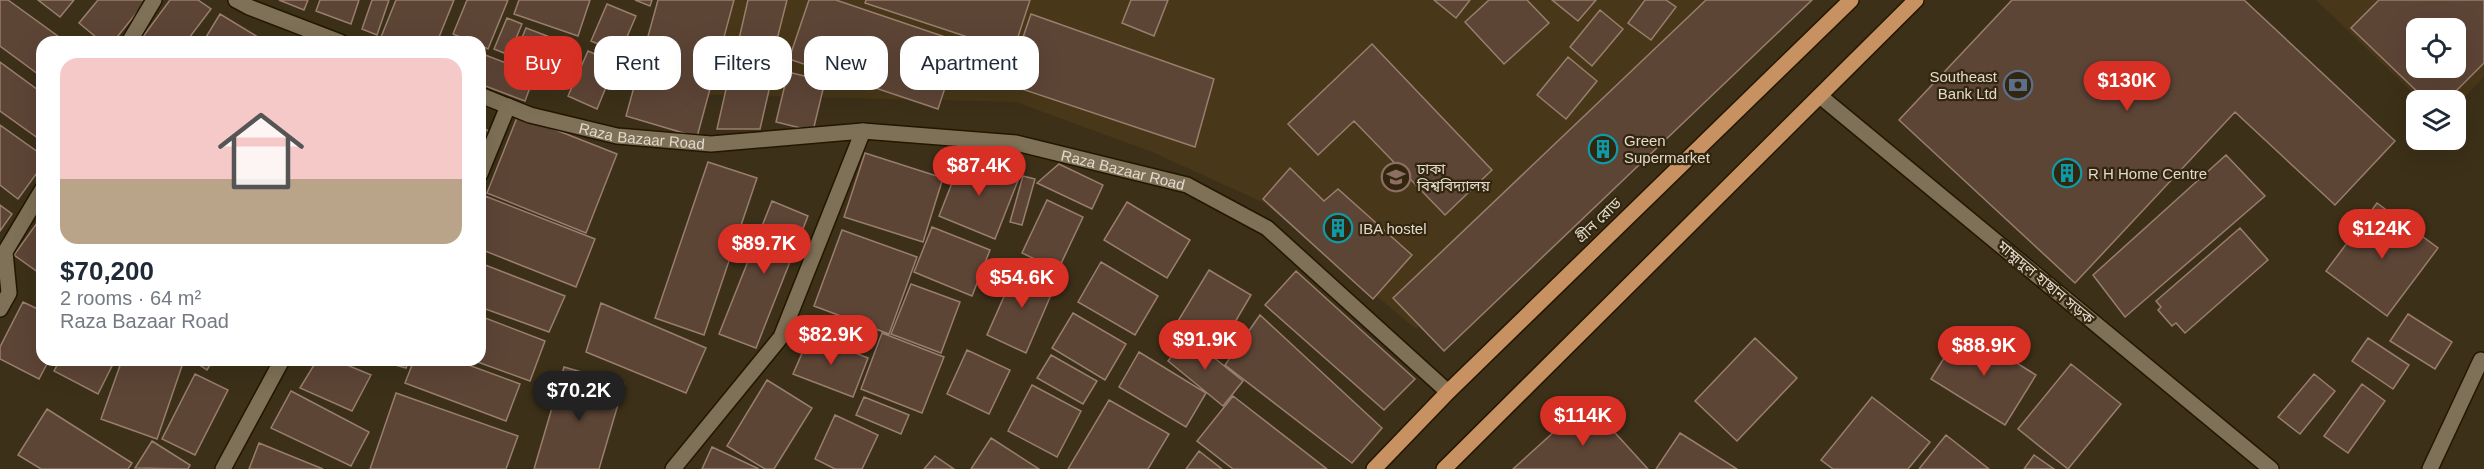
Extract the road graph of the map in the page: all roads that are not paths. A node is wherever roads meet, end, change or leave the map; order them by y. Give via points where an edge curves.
1 (154, 0) edge
2 (236, 0) edge
3 (1851, 0) edge
4 (1916, 0) edge
5 (133, 36) edge
6 (324, 36) edge
7 (1820, 96) junction
8 (486, 97) edge
9 (508, 106) junction
10 (863, 131) junction
11 (486, 159) edge
12 (36, 200) edge
13 (0, 309) edge
14 (2483, 356) edge
15 (279, 366) edge
16 (1448, 392) junction
17 (223, 469) edge
18 (674, 469) edge
19 (1374, 469) edge
20 (1444, 469) edge
21 (2271, 469) edge
22 (2430, 469) edge

1 - 5 street
2 - 6 street
3 - 16 main road, গ্রীন রোড
4 - 7 main road
7 - 20 main road
7 - 21 street, মাহ্মুদুল হাছান সড়ক
8 - 9 street, Raza Bazaar Road
9 - 10 street, Raza Bazaar Road via 617,136 711,144
9 - 11 street
10 - 16 street, Raza Bazaar Road via 1016,143 1187,185 1267,228
10 - 18 street via 781,338
12 - 13 street via 5,252 9,293
14 - 22 street
15 - 17 street
16 - 19 main road, গ্রীন রোড

